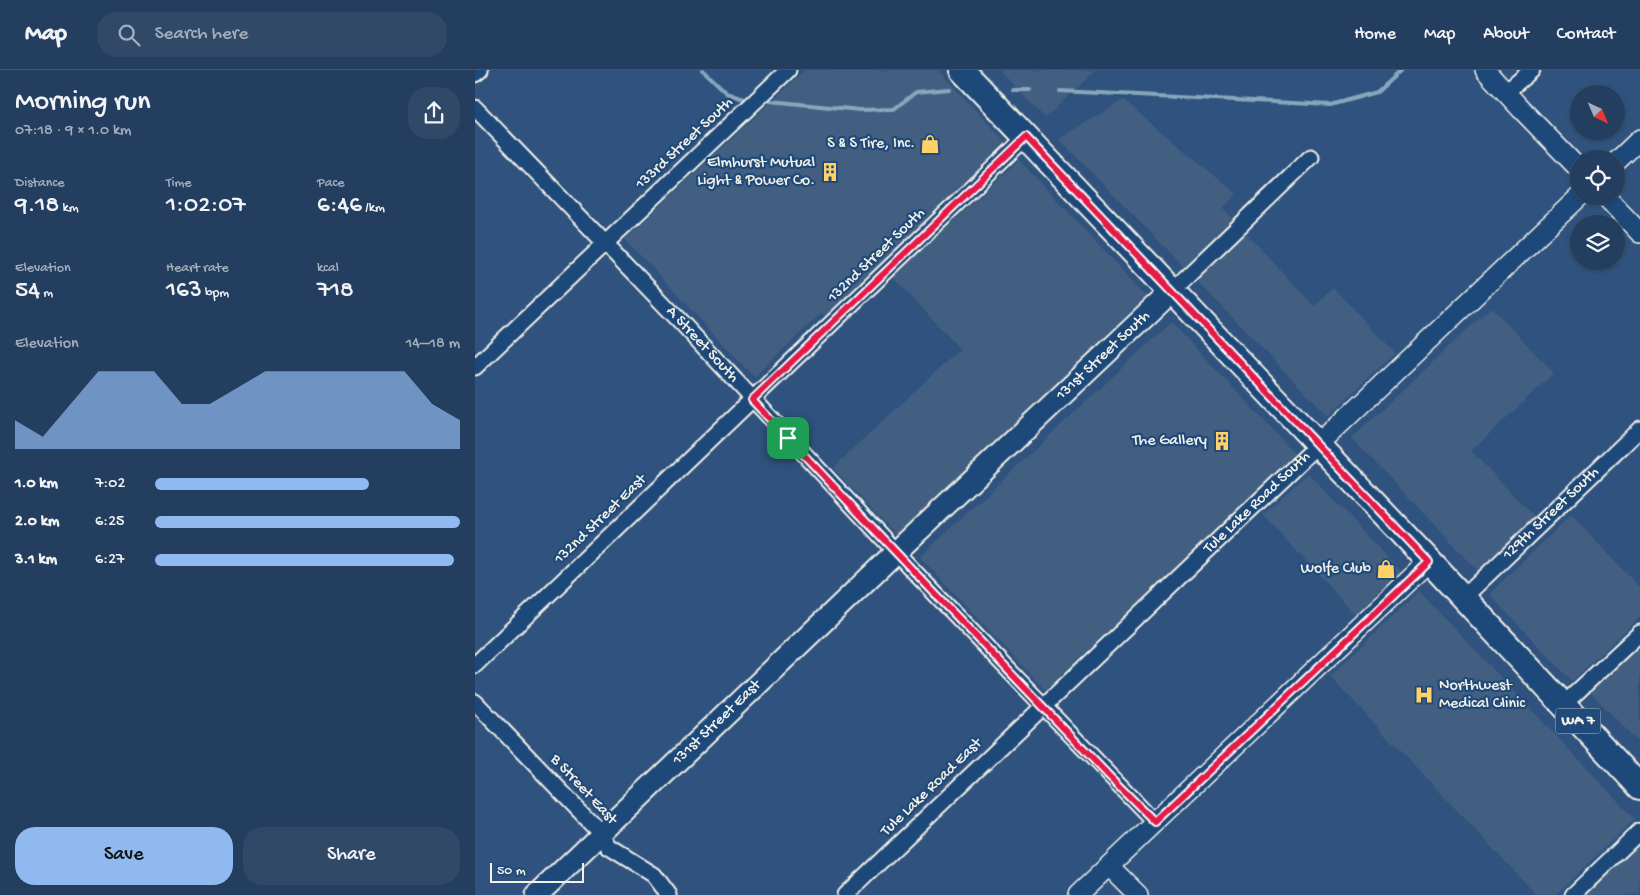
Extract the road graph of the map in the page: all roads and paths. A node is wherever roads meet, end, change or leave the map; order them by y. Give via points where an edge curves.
1 (480, 70) edge
2 (788, 70) edge
3 (962, 70) edge
4 (1485, 70) edge
5 (1532, 70) edge
6 (475, 74) edge
7 (1507, 92) junction
8 (475, 108) edge
9 (1026, 137) junction
10 (1640, 139) edge
11 (1625, 153) edge
12 (1311, 157) dead end
13 (1570, 160) edge
14 (1570, 205) edge
15 (1614, 205) edge
16 (1640, 233) edge
17 (605, 243) junction
18 (1172, 291) junction
19 (475, 367) edge
20 (752, 400) junction
21 (1640, 429) edge
22 (1318, 444) junction
23 (896, 552) junction
24 (1429, 562) junction
25 (1463, 598) junction
26 (1640, 632) edge
27 (475, 665) edge
28 (475, 702) edge
29 (1563, 705) junction
30 (1043, 707) junction
31 (1640, 787) edge
32 (1155, 822) junction
33 (1640, 831) edge
34 (601, 833) junction
35 (1109, 866) junction
36 (537, 895) edge
37 (669, 895) edge
38 (845, 895) edge
39 (1078, 895) edge
40 (1138, 895) edge
41 (1573, 895) edge

1 - 6 street
2 - 17 street, 133rd Street South
3 - 9 main road, WA 7
4 - 7 street
5 - 7 street
7 - 13 street
8 - 17 street, A Street South
9 - 18 main road, WA 7
9 - 20 street, 132nd Street South
10 - 11 street
12 - 18 street, 131st Street South
14 - 22 street, Tule Lake Road South
15 - 16 street
17 - 19 street, 133rd Street South
17 - 20 street, A Street South
18 - 22 main road, WA 7
18 - 23 main road, 131st Street South
20 - 23 street, A Street South
20 - 27 street, 132nd Street East
21 - 25 street, 129th Street South
22 - 24 main road, WA 7
22 - 30 street, Tule Lake Road South
23 - 30 street, A Street South
23 - 34 main road, 131st Street East
24 - 25 main road, WA 7
24 - 32 street
25 - 29 main road, WA 7
26 - 29 street
28 - 34 street, B Street East
29 - 31 main road, WA 7
30 - 32 street, A Street South
30 - 38 street, Tule Lake Road East
32 - 35 street
33 - 41 street
34 - 36 main road, 131st Street East
34 - 37 street, B Street East via 609,847 654,875
35 - 39 street
35 - 40 street

